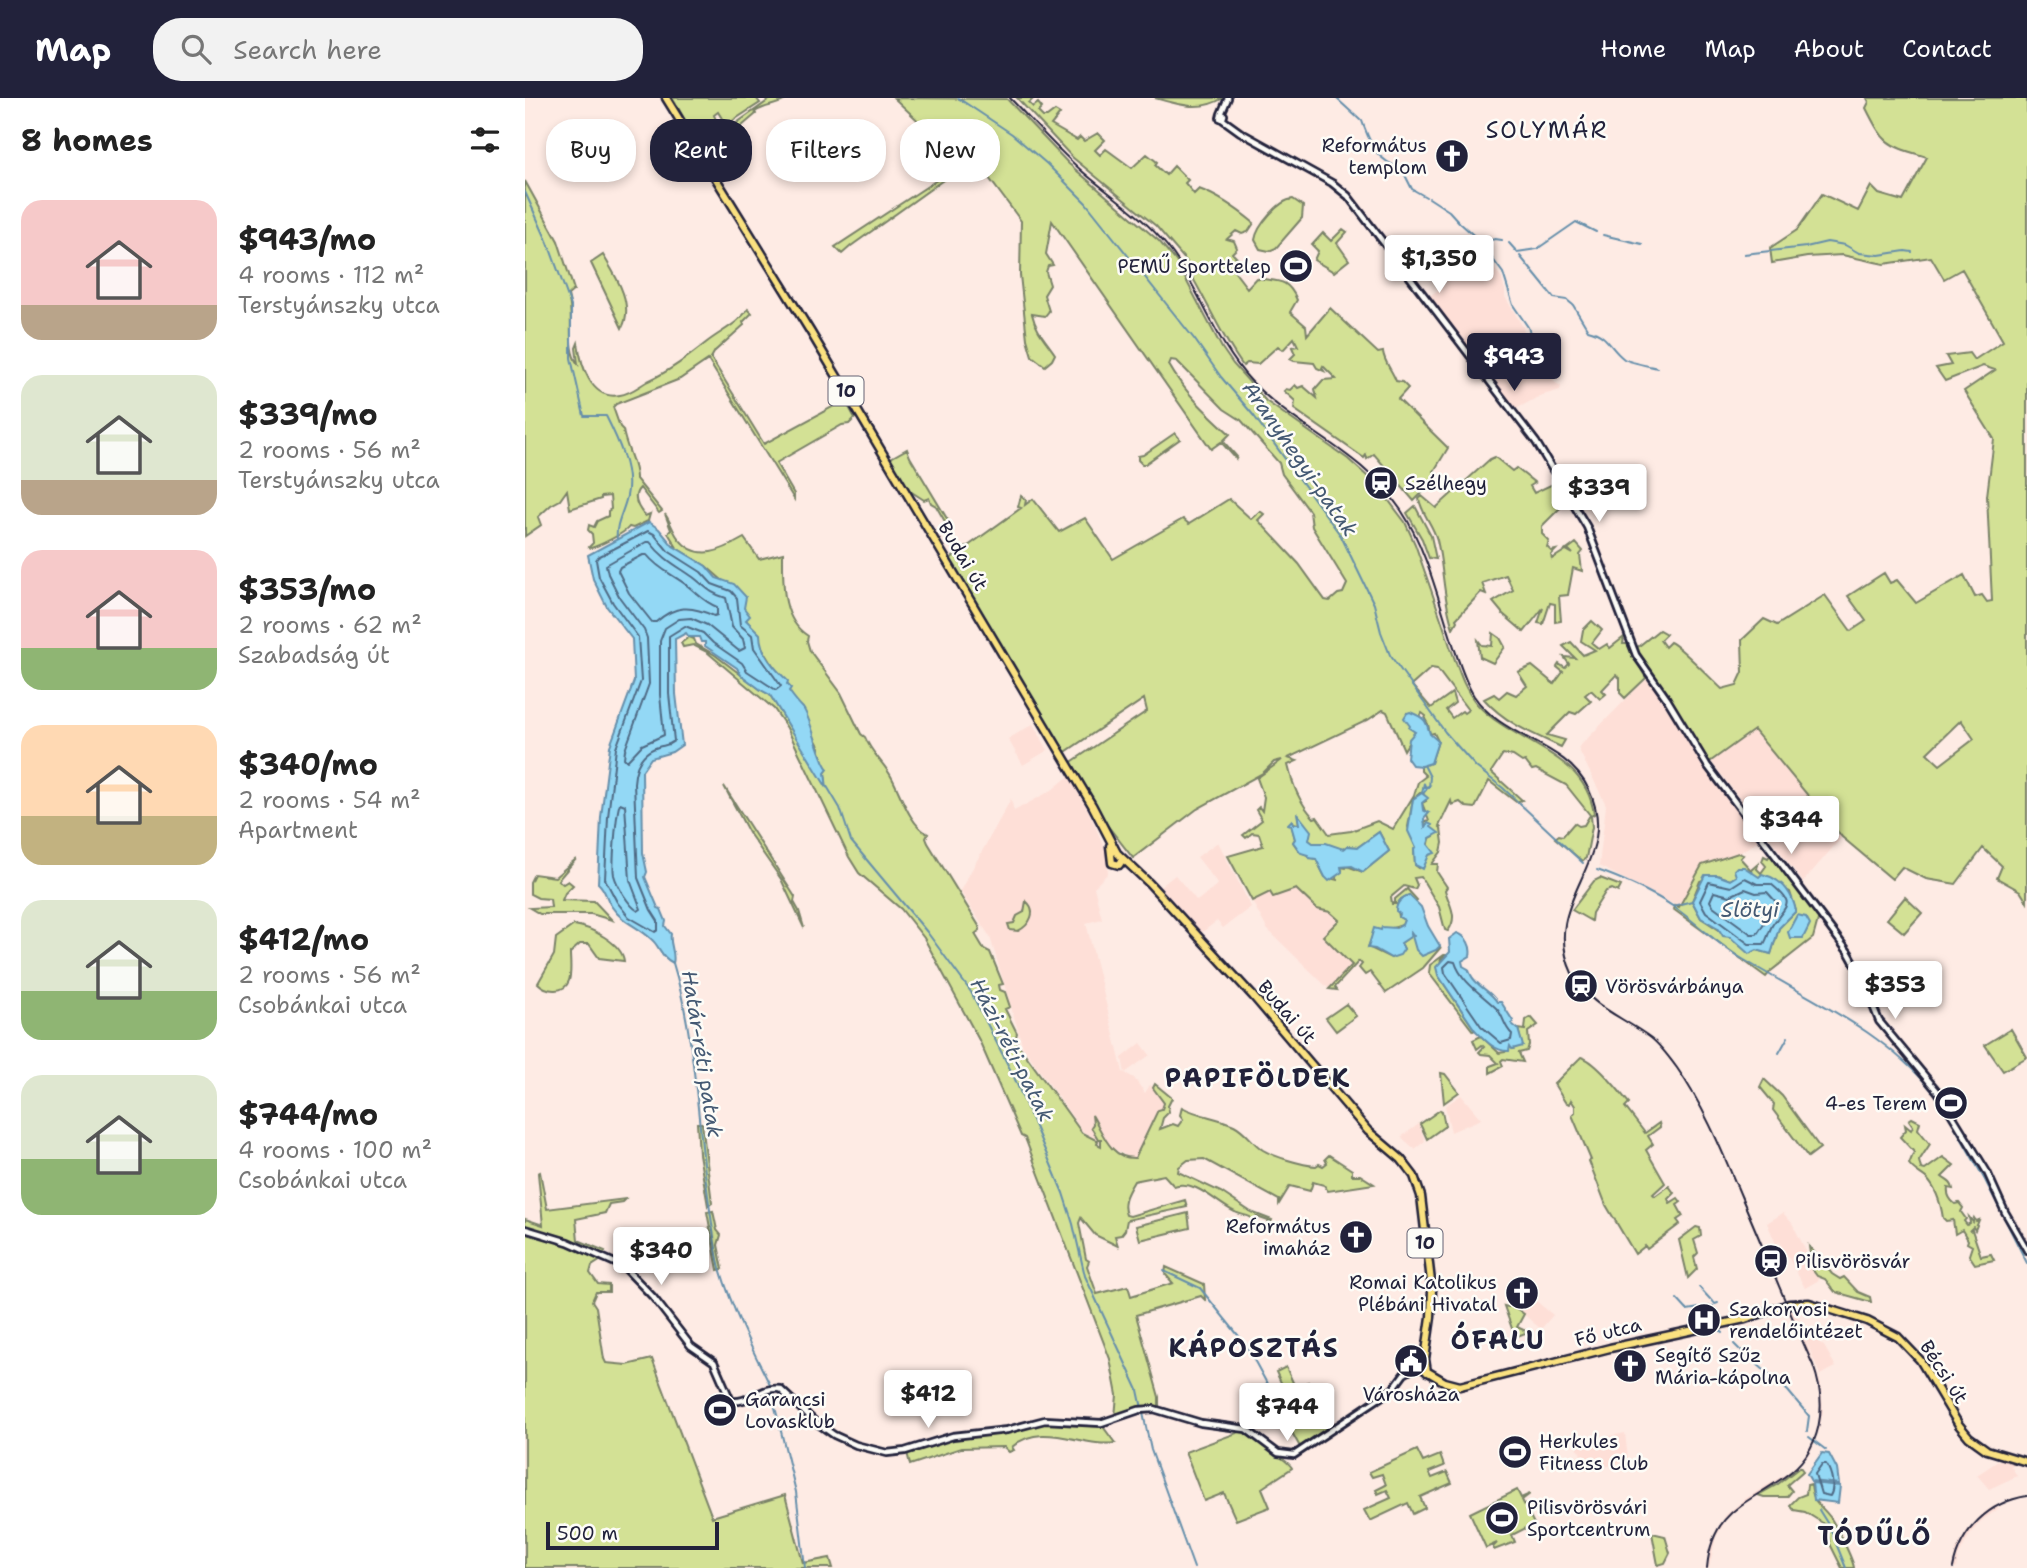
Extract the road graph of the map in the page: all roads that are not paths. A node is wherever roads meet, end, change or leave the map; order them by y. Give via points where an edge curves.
1 (666, 98) edge
2 (1228, 98) edge
3 (525, 1230) edge
4 (2027, 1250) edge
5 (1827, 1309) joint
6 (1422, 1367) junction
7 (2027, 1462) edge

1 - 6 main road, Budai út / 10 via 1088,798 1118,858 1142,874 1356,1118 1408,1167 1420,1191 1432,1300
2 - 4 main road via 1223,116 1240,132 1352,199 1528,430 1584,521 1633,650 1700,756 1840,942 1859,971 1881,1025 1938,1092 1987,1171
3 - 6 main road via 568,1242 624,1267 691,1346 714,1362 731,1401 774,1388 834,1435 887,1453 1045,1420 1101,1423 1160,1409 1201,1423 1246,1429 1278,1453 1294,1455 1393,1389 1404,1374
5 - 6 main road, Fő utca via 1809,1303 1789,1304 1751,1318 1460,1386
5 - 7 main road, Bécsi út via 1898,1337 1920,1360 1969,1437 1987,1450

